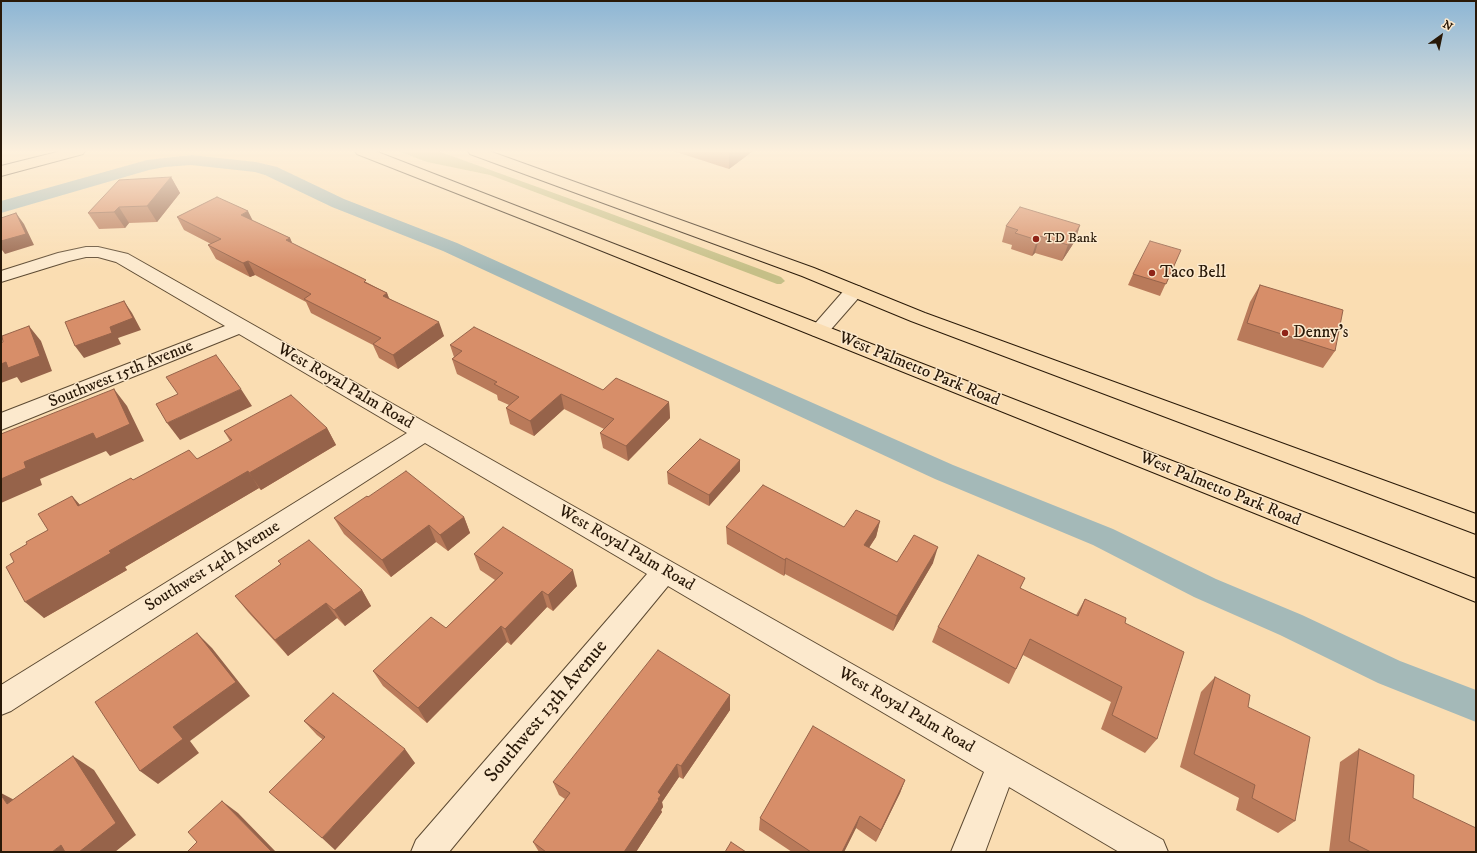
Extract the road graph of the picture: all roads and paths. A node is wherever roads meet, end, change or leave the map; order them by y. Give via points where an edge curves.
1 (464, 191) edge
2 (585, 191) edge
3 (1, 277) edge
4 (854, 291) junction
5 (240, 327) junction
6 (819, 330) junction
7 (1, 422) edge
8 (424, 433) junction
9 (1476, 524) edge
10 (665, 572) junction
11 (1476, 592) edge
12 (1, 701) edge
13 (1002, 766) junction
14 (428, 852) edge
15 (968, 852) edge
16 (1151, 852) edge

1 - 6 main road, West Palmetto Park Road
2 - 4 main road
3 - 5 street, West Royal Palm Road via 64,257 98,252 122,258
4 - 6 street
4 - 9 main road via 925,320
5 - 7 street, Southwest 15th Avenue
5 - 8 street, West Royal Palm Road
6 - 11 main road, West Palmetto Park Road
8 - 10 street, West Royal Palm Road
8 - 12 street, Southwest 14th Avenue
10 - 13 street, West Royal Palm Road
10 - 14 street, Southwest 13th Avenue
13 - 15 street
13 - 16 street, West Royal Palm Road

